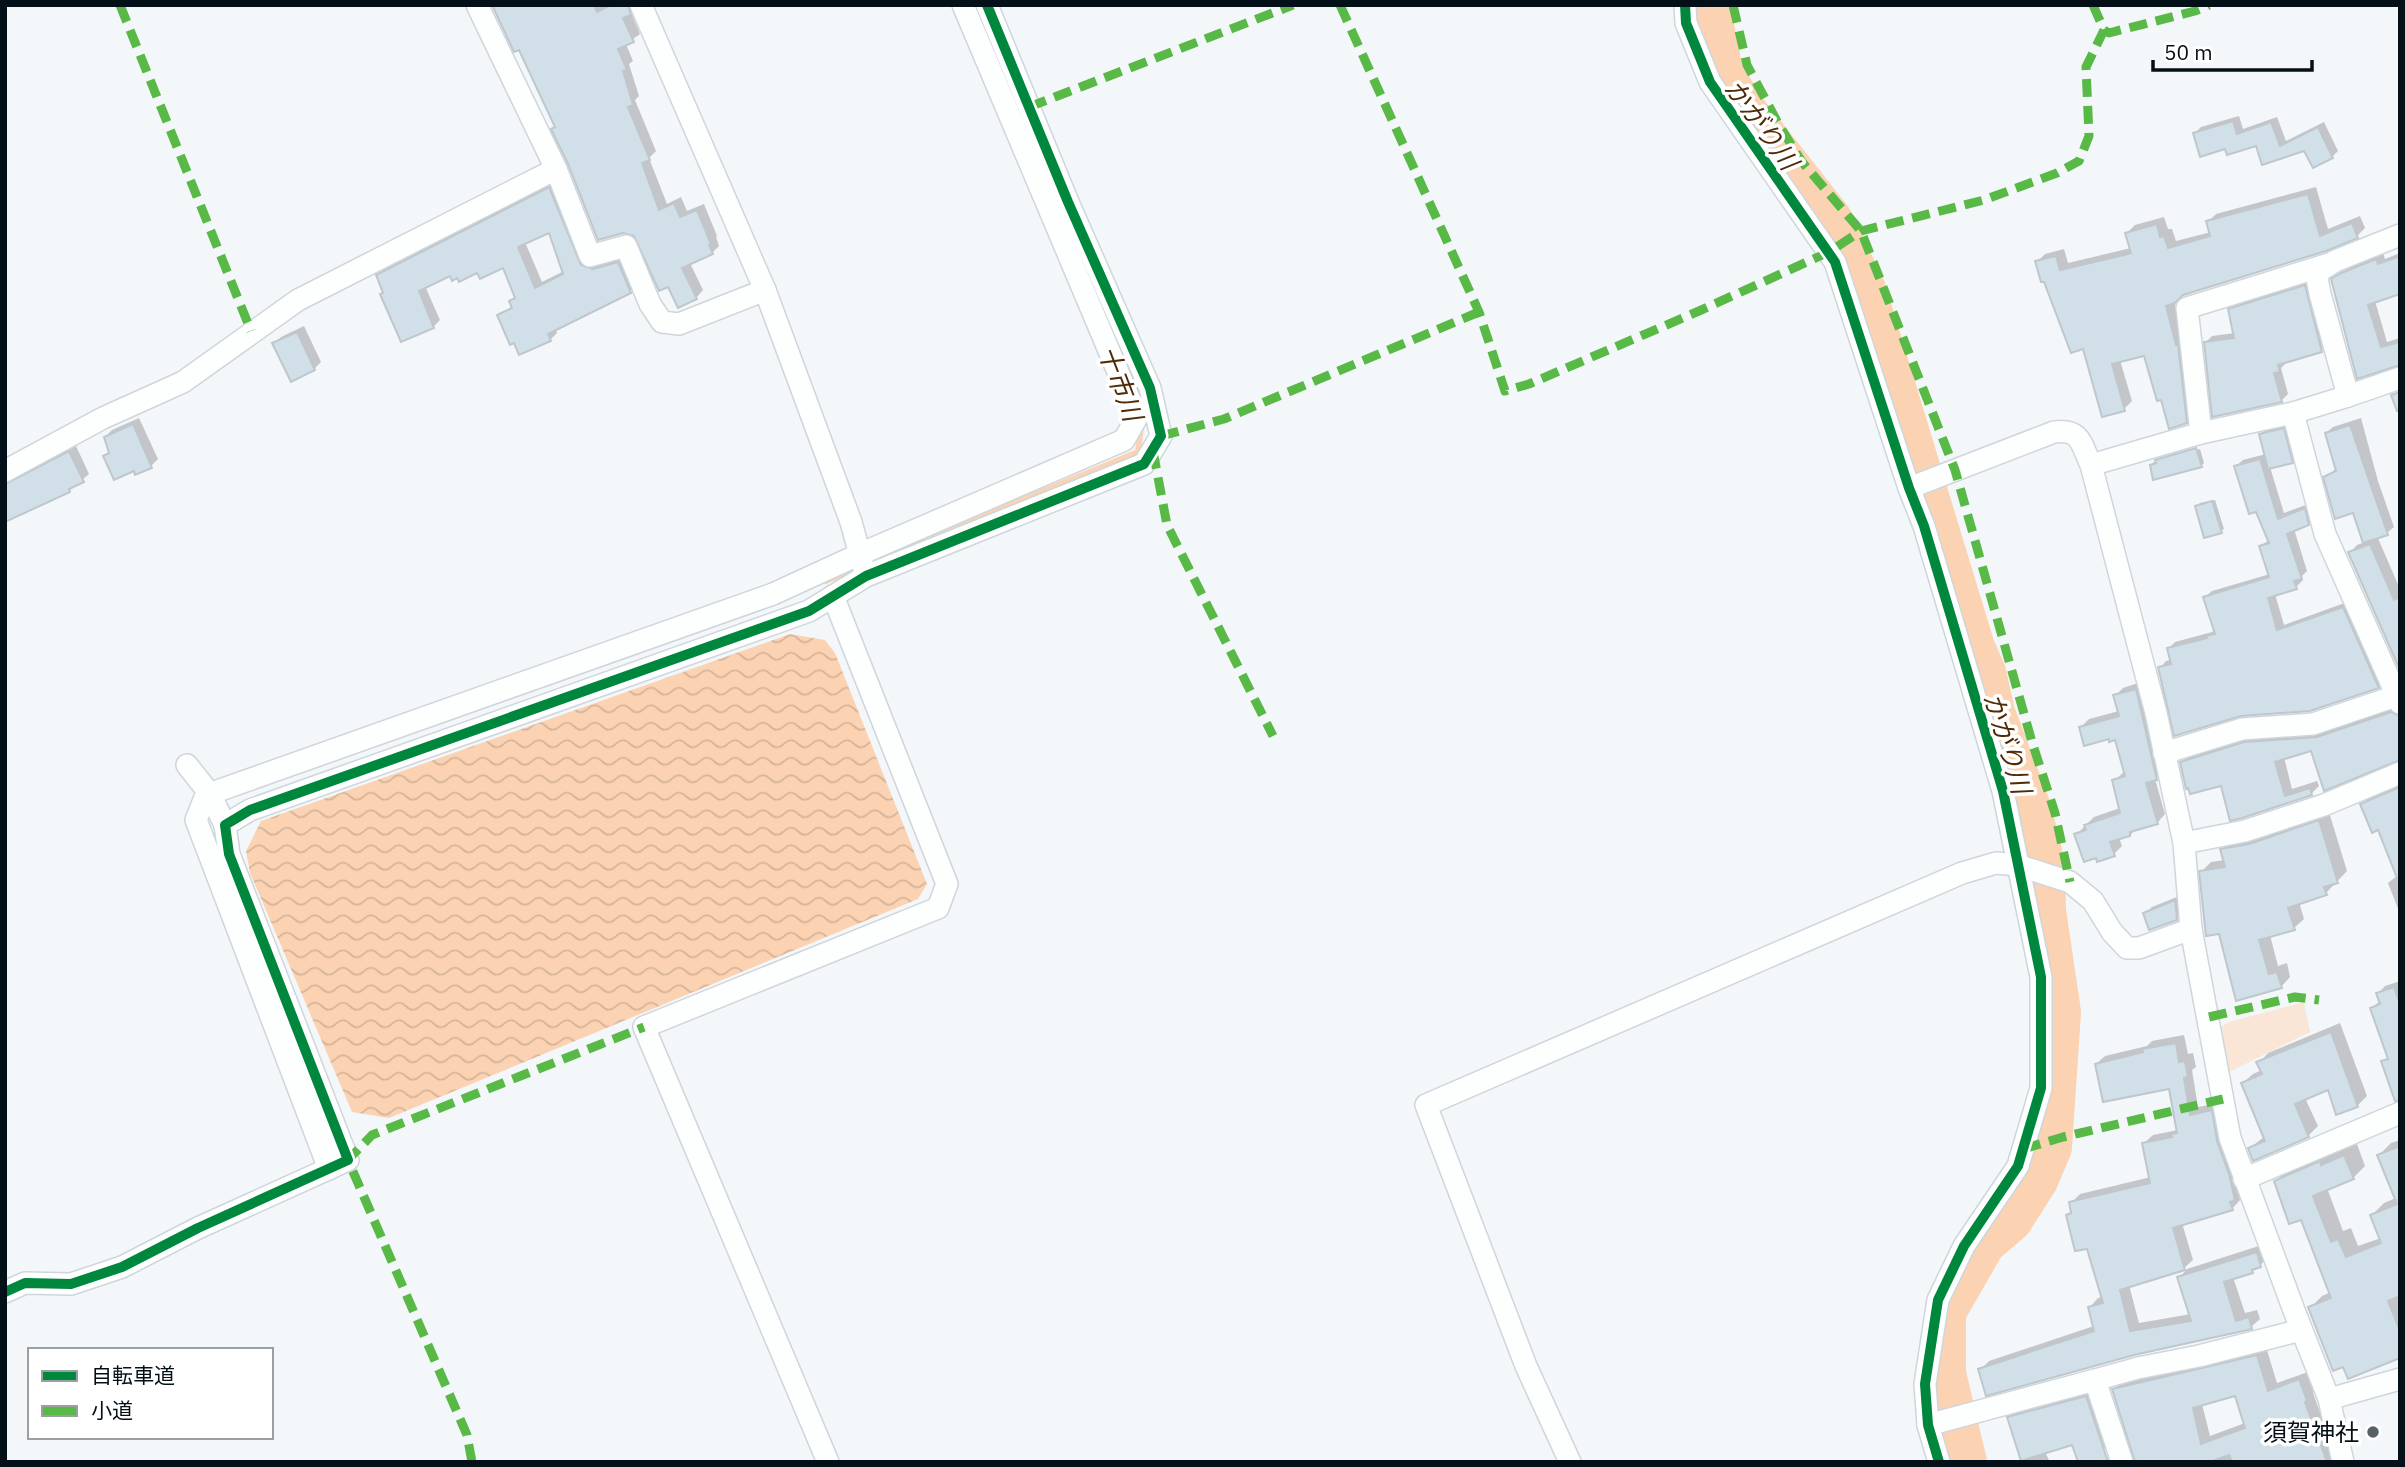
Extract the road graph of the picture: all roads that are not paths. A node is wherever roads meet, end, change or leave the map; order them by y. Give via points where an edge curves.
1 (477, 5) edge
2 (640, 5) edge
3 (963, 5) edge
4 (987, 5) edge
5 (1685, 5) edge
6 (556, 169) junction
7 (2400, 235) edge
8 (2331, 263) junction
9 (765, 290) junction
10 (2400, 378) edge
11 (2348, 396) junction
12 (2293, 414) junction
13 (2202, 433) junction
14 (2091, 464) junction
15 (5, 471) edge
16 (1909, 488) junction
17 (860, 554) junction
18 (866, 576) junction
19 (833, 596) junction
20 (2398, 699) edge
21 (2164, 753) junction
22 (187, 765) dead end
23 (2400, 773) edge
24 (210, 794) junction
25 (225, 825) junction
26 (2184, 843) junction
27 (2017, 865) junction
28 (2191, 929) junction
29 (2400, 1113) edge
30 (330, 1169) junction
31 (2244, 1178) junction
32 (5, 1292) edge
33 (2301, 1330) junction
34 (2095, 1380) junction
35 (2400, 1380) edge
36 (2329, 1399) junction
37 (1928, 1425) junction
38 (828, 1462) edge
39 (1570, 1462) edge
40 (1939, 1462) edge
41 (2122, 1462) edge
42 (2343, 1462) edge

1 - 6 street
2 - 9 street
3 - 17 street via 1137,417 1124,440
4 - 18 street via 1150,388 1161,436 1144,464
5 - 16 street via 1686,23 1710,82 1835,262
6 - 9 street via 590,256 626,246 662,322 678,324
6 - 15 street via 298,300 183,382 103,418
7 - 8 street
8 - 11 street via 2316,273
8 - 13 street via 2188,308
9 - 17 street
10 - 11 street
11 - 12 street
12 - 13 street
12 - 20 street via 2325,534
13 - 14 street
14 - 16 street via 2078,437 2066,430
14 - 21 street
16 - 27 street via 2003,790
17 - 18 street
17 - 24 street via 773,594
18 - 19 street
19 - 25 street via 809,611 250,810
19 - 38 street via 947,884 938,908 644,1027
20 - 21 street via 2313,724 2242,729
21 - 26 street
22 - 24 street
23 - 26 street via 2245,831
24 - 25 street
24 - 30 street via 196,821
25 - 30 street via 229,855 348,1160
26 - 28 street
27 - 28 street via 2070,882 2094,901 2127,947 2138,948
27 - 37 street via 2041,977 2040,1088 2018,1166 1964,1246 1938,1300 1925,1384
27 - 39 street via 1996,863 1962,873 1426,1105 1526,1366
28 - 31 street via 2230,1138
29 - 31 street
30 - 32 street via 122,1267 71,1284 25,1283
31 - 33 street
33 - 34 street
33 - 36 street
34 - 37 street
34 - 41 street
35 - 36 street
36 - 42 street
37 - 40 street

